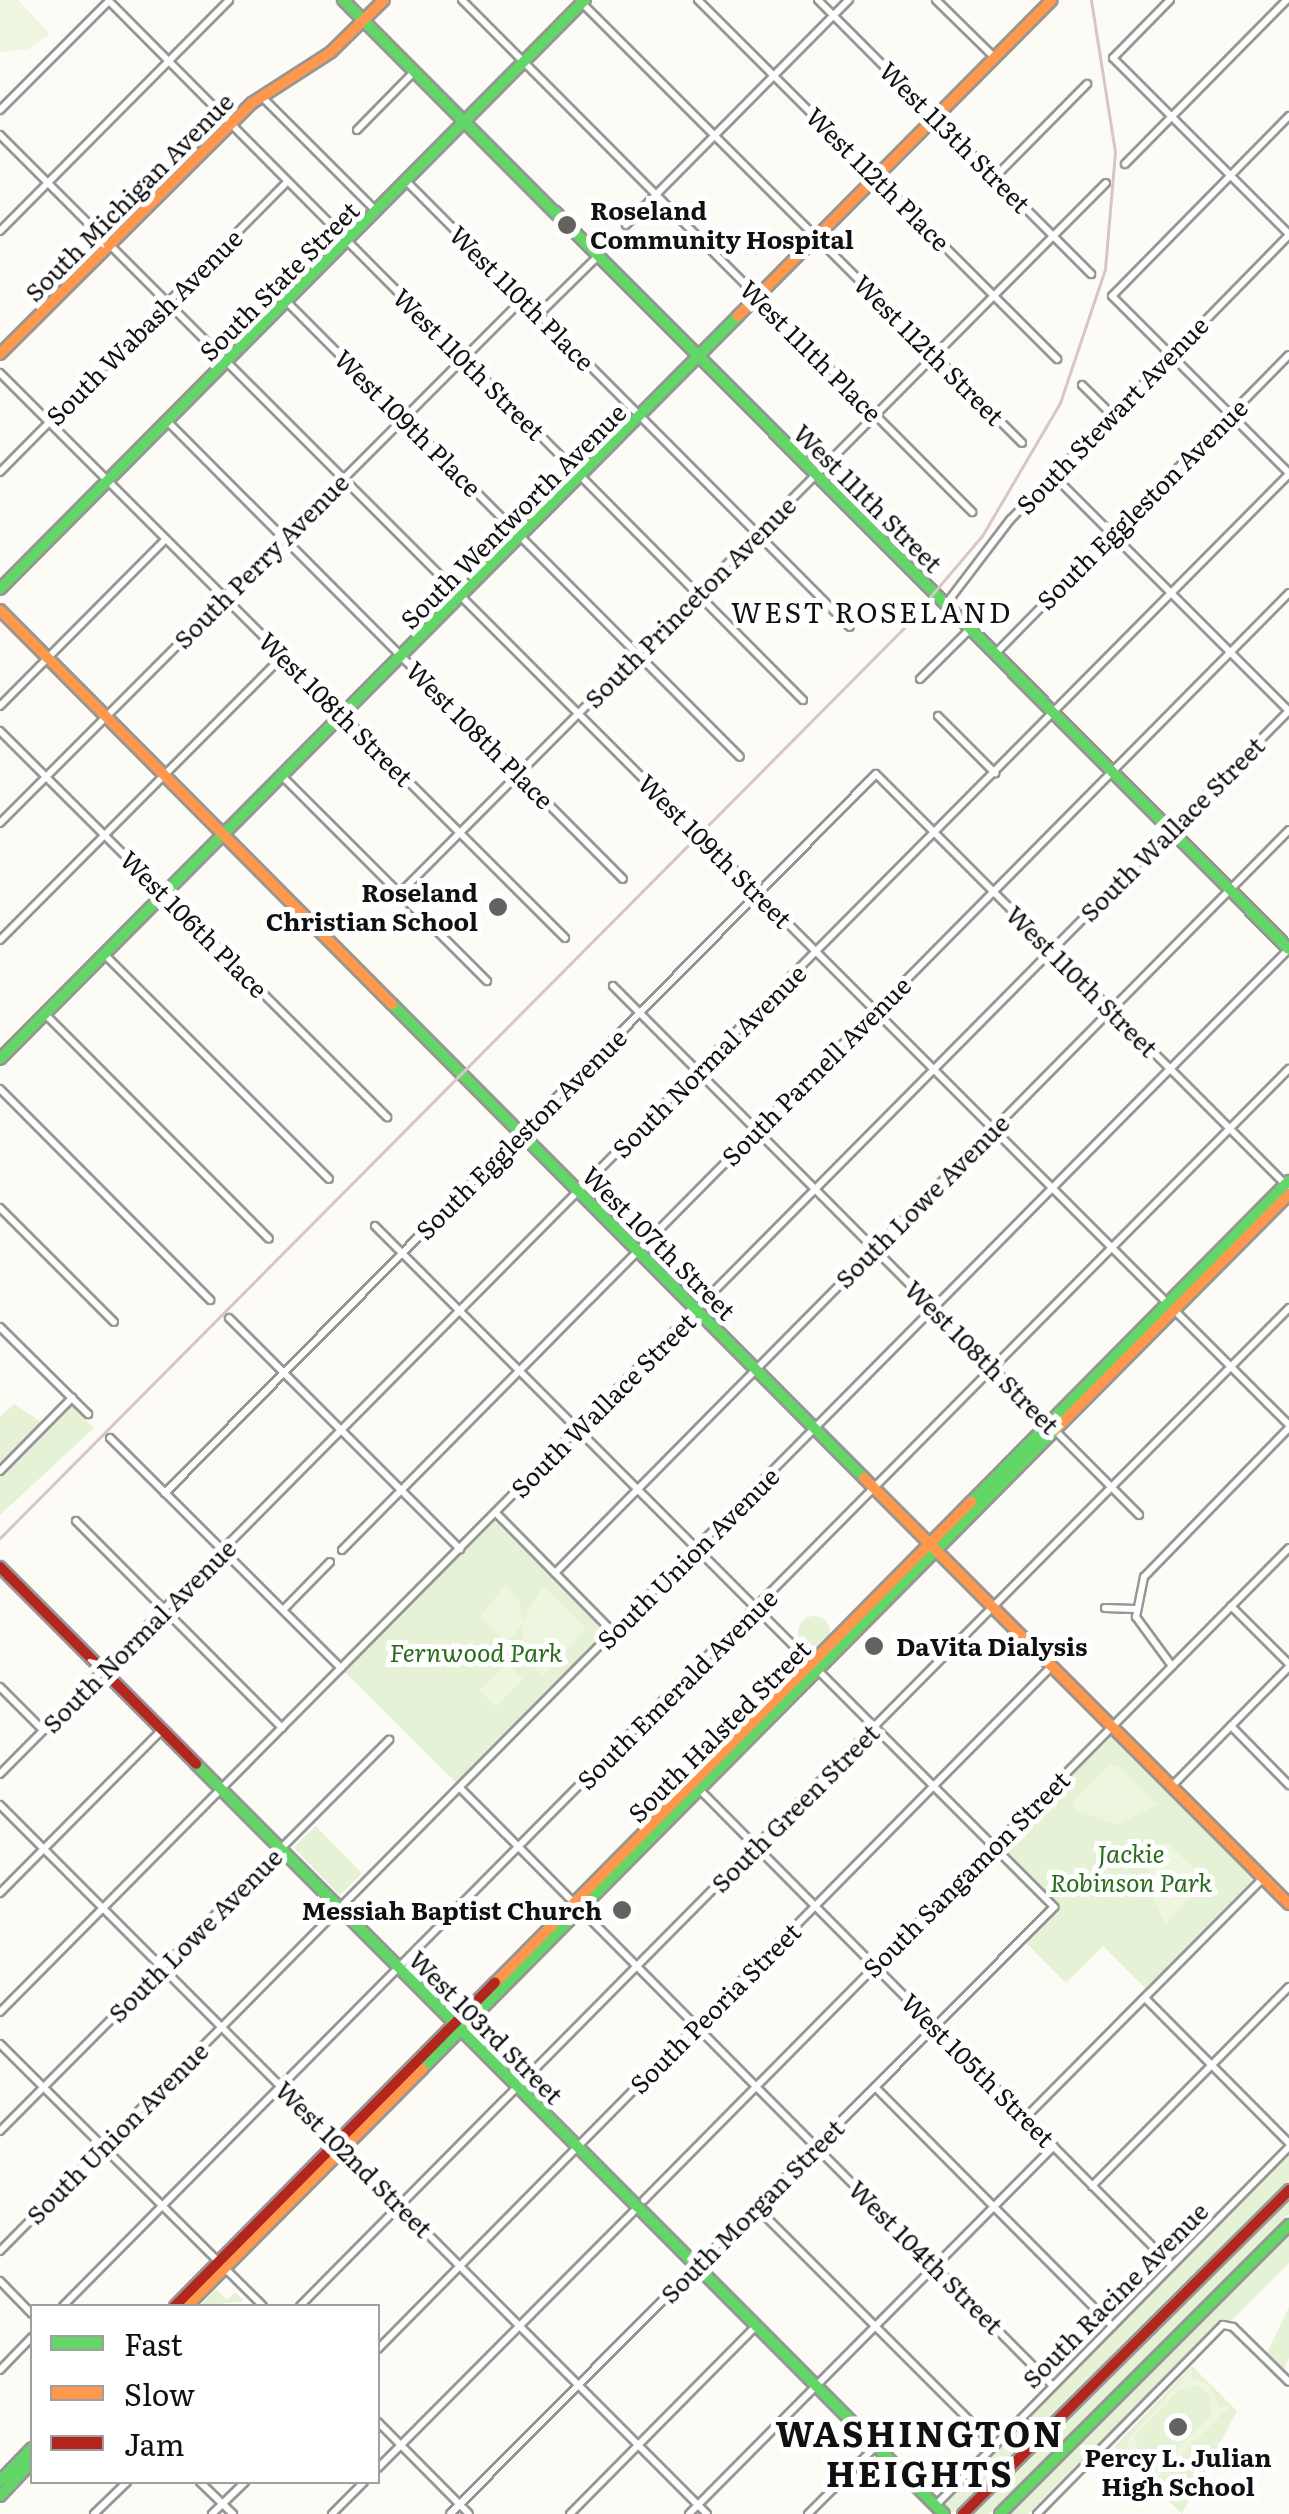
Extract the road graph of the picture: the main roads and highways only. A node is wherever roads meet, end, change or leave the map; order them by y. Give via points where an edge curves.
1 (343, 0) edge
2 (384, 0) edge
3 (1052, 0) edge
4 (582, 1) edge
5 (363, 20) junction
6 (464, 122) junction
7 (0, 354) edge
8 (700, 358) junction
9 (0, 589) edge
10 (0, 610) edge
11 (224, 834) junction
12 (1289, 949) edge
13 (0, 1058) edge
14 (1288, 1187) edge
15 (934, 1547) junction
16 (2, 1574) edge
17 (1289, 1904) edge
18 (459, 2028) junction
19 (1289, 2190) edge
20 (1289, 2224) edge
21 (222, 2266) junction
22 (177, 2304) edge
23 (189, 2304) edge
24 (30, 2450) edge
25 (30, 2464) edge
26 (0, 2480) edge
27 (0, 2496) edge
28 (935, 2511) edge
29 (963, 2514) edge
30 (1000, 2514) edge

1 - 5 main road, West 111th Street
2 - 5 main road, South Michigan Avenue
3 - 8 main road, South Wentworth Avenue
4 - 6 main road, South State Street
5 - 6 main road, West 111th Street
5 - 7 main road, South Michigan Avenue via 331,52 230,124
6 - 8 main road, West 111th Street
6 - 9 main road, South State Street
8 - 11 main road, South Wentworth Avenue
8 - 12 main road, West 111th Street
10 - 11 main road, West 107th Street
11 - 13 main road, South Wentworth Avenue
11 - 15 main road, West 107th Street
14 - 15 main road, South Halsted Street
15 - 17 main road, West 107th Street
15 - 18 main road, South Halsted Street
16 - 18 main road, West 103rd Street
18 - 21 main road, South Halsted Street
18 - 28 main road, West 103rd Street via 641,2203
19 - 29 main road
20 - 30 main road
21 - 22 main road, South Halsted Street
21 - 23 main road, South Halsted Street
24 - 26 main road
25 - 27 main road

